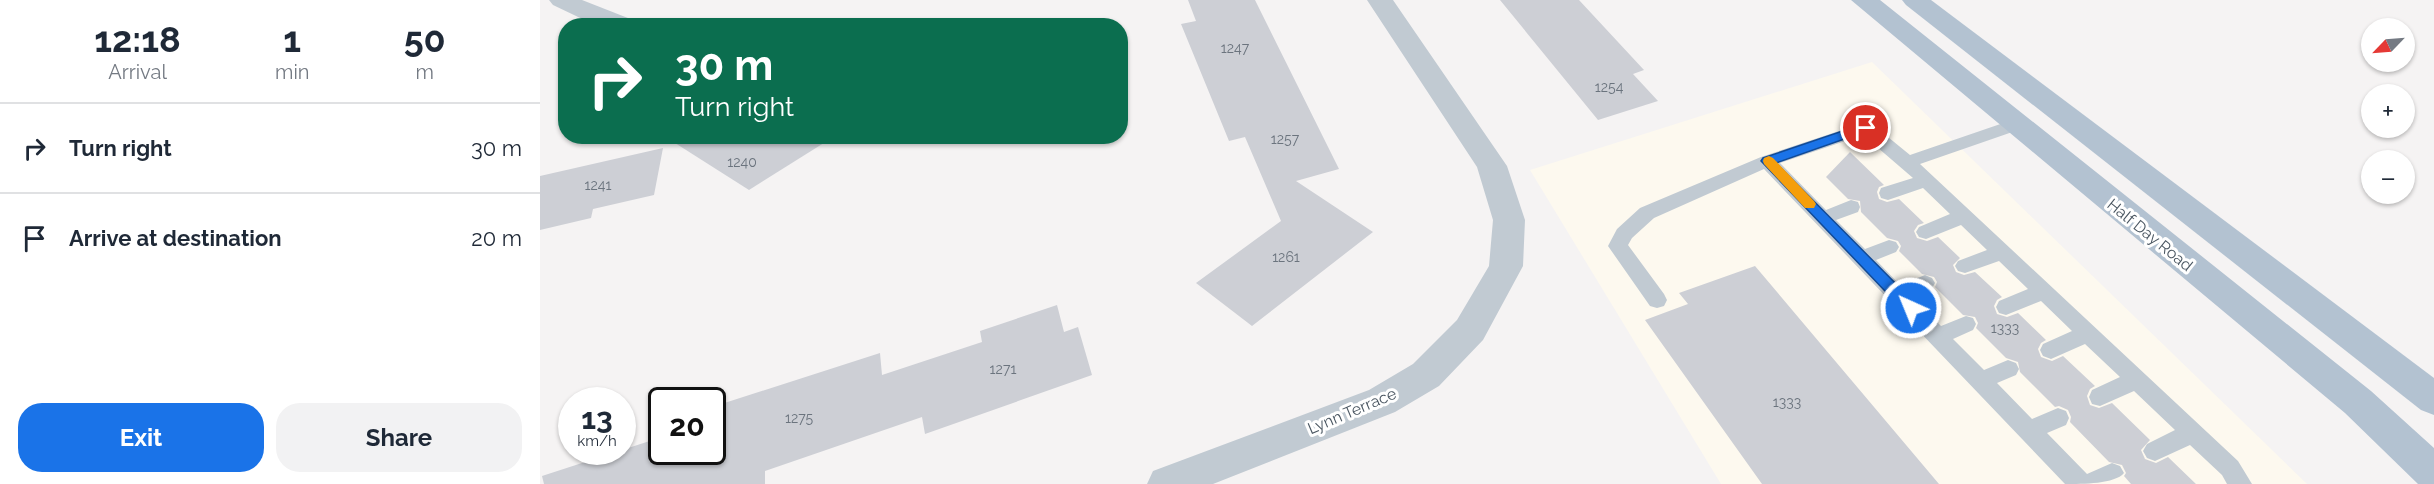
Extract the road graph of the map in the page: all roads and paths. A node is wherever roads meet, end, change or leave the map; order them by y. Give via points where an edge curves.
1 (562, 0) edge
2 (1380, 0) edge
3 (1864, 0) edge
4 (1915, 0) edge
5 (601, 18) edge
6 (2015, 125) junction
7 (1767, 161) junction
8 (1907, 162) junction
9 (1927, 180) junction
10 (1888, 193) dead end
11 (1851, 207) dead end
12 (1965, 216) junction
13 (1823, 218) junction
14 (1926, 232) dead end
15 (1889, 247) dead end
16 (2002, 252) junction
17 (1862, 258) junction
18 (1965, 266) dead end
19 (1925, 283) dead end
20 (2044, 291) junction
21 (1897, 295) junction
22 (1657, 300) dead end
23 (2007, 307) dead end
24 (1966, 324) dead end
25 (2089, 333) junction
26 (1938, 336) junction
27 (2051, 350) dead end
28 (2008, 369) dead end
29 (2137, 379) junction
30 (1981, 381) junction
31 (2100, 397) dead end
32 (2434, 399) edge
33 (2058, 417) dead end
34 (2030, 430) junction
35 (2193, 432) junction
36 (2155, 451) dead end
37 (2112, 473) dead end
38 (2434, 473) edge
39 (1167, 484) edge
40 (2081, 484) edge
41 (2089, 484) edge
42 (2240, 484) edge

1 - 5 street
2 - 39 street, Lynn Terrace via 1492,166 1509,220 1506,266 1470,330 1426,375 1382,401
3 - 6 main road, Half Day Road
4 - 32 main road
6 - 8 lane
6 - 38 main road, Half Day Road via 2358,402
7 - 8 lane via 1866,128
7 - 13 lane
7 - 22 lane via 1647,213 1624,234 1618,246
8 - 9 lane
9 - 10 lane
9 - 12 lane
11 - 13 lane
12 - 14 lane
12 - 16 lane
13 - 17 lane
15 - 17 lane
16 - 18 lane
16 - 20 lane
17 - 21 lane
19 - 21 lane
20 - 23 lane
20 - 25 lane
21 - 26 lane
24 - 26 lane
25 - 27 lane
25 - 29 lane
26 - 30 lane
28 - 30 lane
29 - 31 lane
29 - 35 lane
30 - 34 lane
33 - 34 lane
34 - 40 lane
35 - 36 lane
35 - 42 lane via 2230,468
37 - 41 lane

